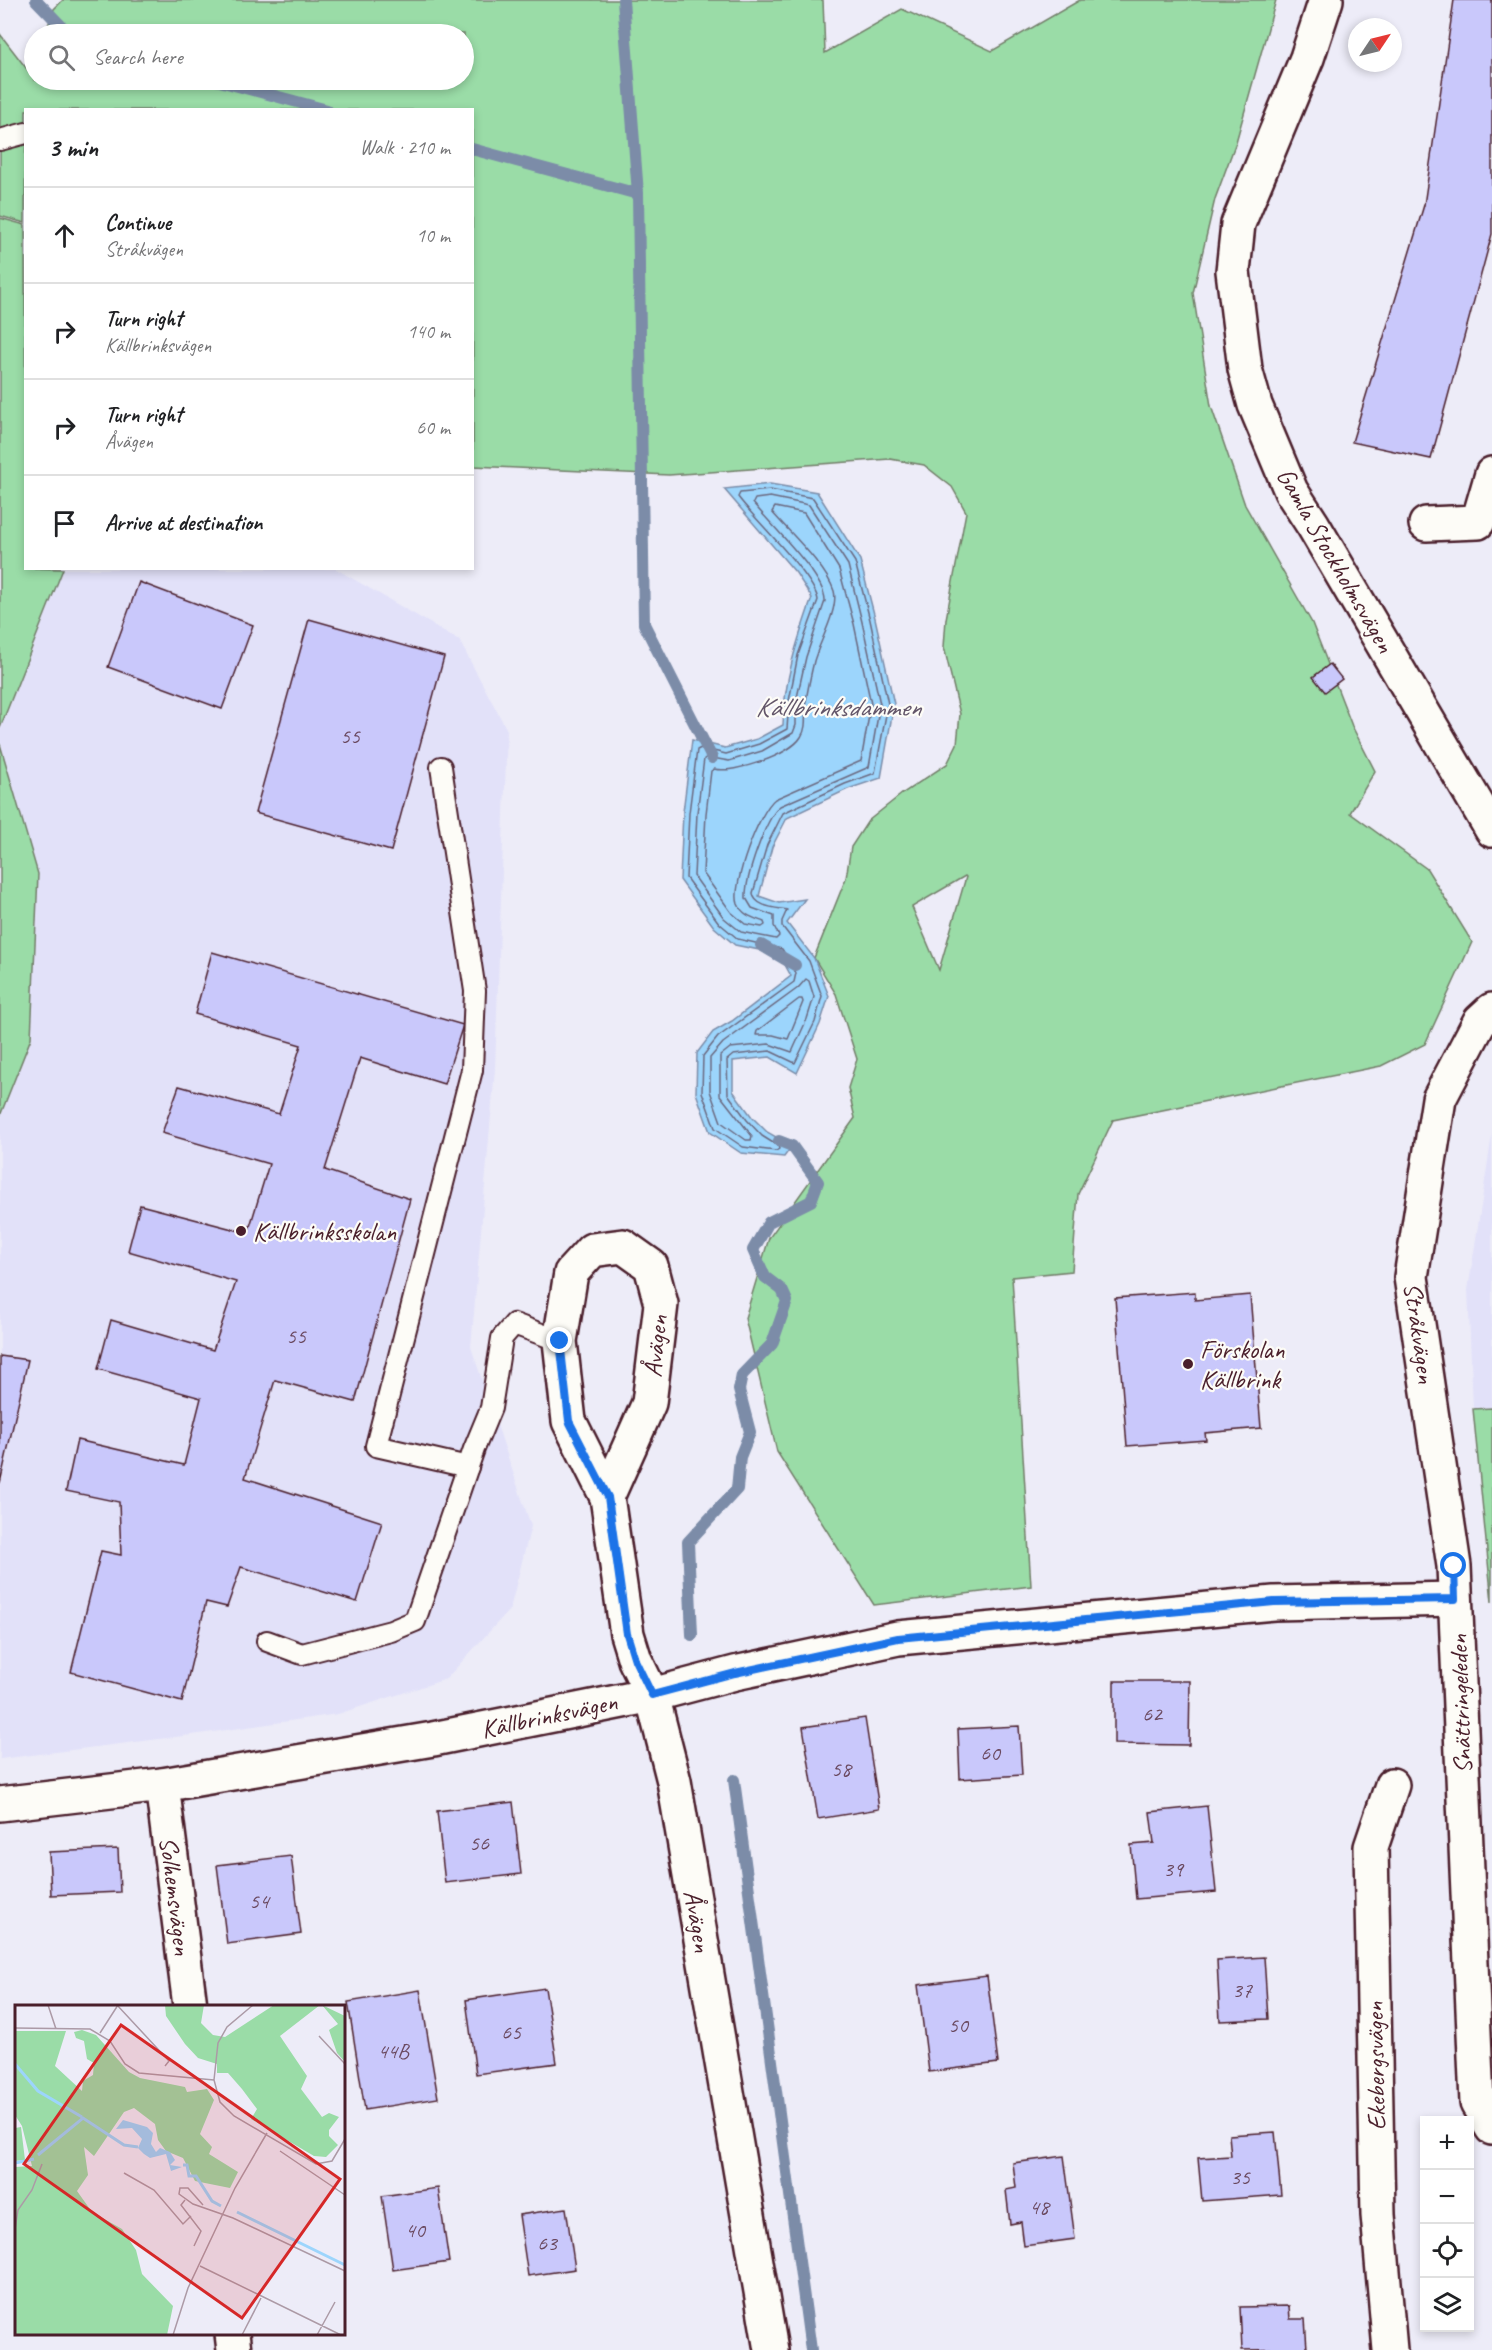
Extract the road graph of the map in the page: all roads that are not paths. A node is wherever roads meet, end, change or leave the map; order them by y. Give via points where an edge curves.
1 (1326, 0) edge
2 (24, 134) edge
3 (0, 140) edge
4 (1492, 474) edge
5 (1426, 524) dead end
6 (441, 767) dead end
7 (1492, 830) edge
8 (1492, 1010) edge
9 (560, 1341) junction
10 (468, 1467) junction
11 (608, 1497) junction
12 (1455, 1599) junction
13 (267, 1641) dead end
14 (652, 1695) junction
15 (162, 1785) junction
16 (1392, 1785) dead end
17 (0, 1804) edge
18 (190, 2005) edge
19 (1492, 2128) edge
20 (232, 2335) edge
21 (234, 2350) edge
22 (771, 2350) edge
23 (1390, 2350) edge

1 - 7 street, Gamla Stockholmsvägen via 1307,58 1238,224 1233,271 1245,369 1255,405 1291,491
2 - 3 lane
4 - 5 street via 1478,522
6 - 10 lane via 475,991 472,1070 376,1446
8 - 12 street, Stråkvägen via 1480,1021 1439,1099 1410,1277 1454,1566
9 - 10 lane via 514,1324 502,1338 491,1408
9 - 11 street, Åvägen via 569,1421
9 - 11 street, Åvägen via 571,1273 592,1250 623,1246 651,1266 661,1304 649,1403
10 - 13 lane via 415,1621 302,1654
11 - 14 street, Åvägen via 627,1634
12 - 14 street, Källbrinksvägen via 1274,1602 898,1638
12 - 19 street, Snättringeleden via 1477,2103
14 - 15 street, Källbrinksvägen via 433,1739
14 - 22 street, Åvägen via 674,1781
15 - 17 street, Källbrinksvägen
15 - 18 street, Solhemsvägen
16 - 23 street, Ekebergsvägen via 1371,1847 1378,2216
20 - 21 street

